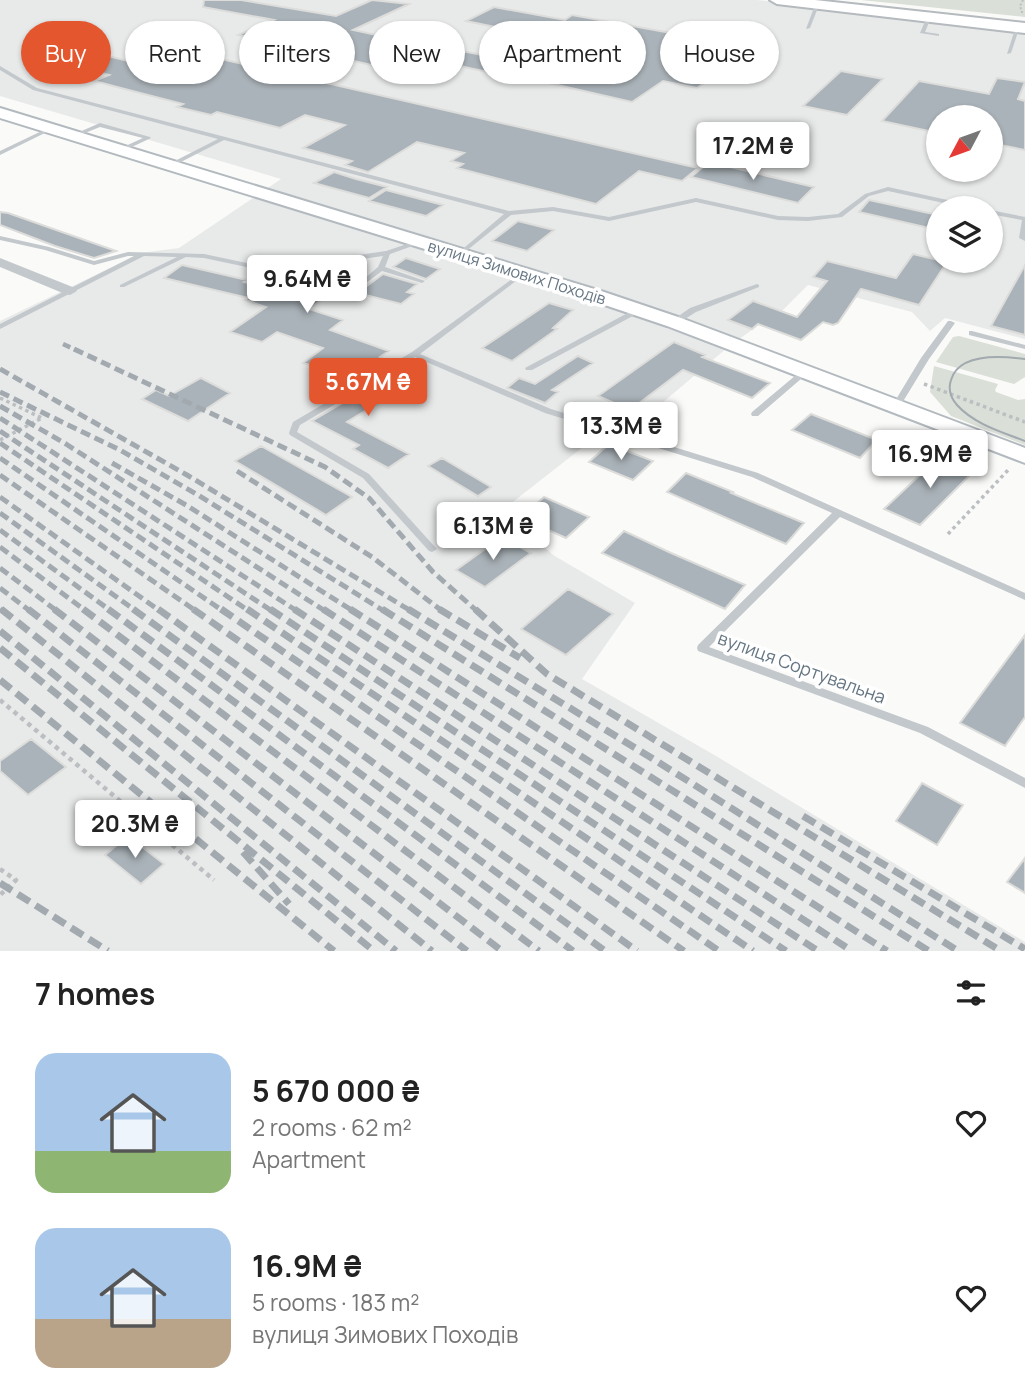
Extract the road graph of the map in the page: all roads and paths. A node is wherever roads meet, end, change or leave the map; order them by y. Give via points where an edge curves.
1 (777, 0) edge
2 (1023, 0) edge
3 (818, 2) edge
4 (930, 15) junction
5 (1022, 25) edge
6 (808, 28) dead end
7 (937, 35) dead end
8 (1009, 53) dead end
9 (0, 68) edge
10 (0, 113) edge
11 (50, 129) junction
12 (73, 136) junction
13 (222, 139) junction
14 (121, 150) junction
15 (0, 153) edge
16 (170, 166) junction
17 (926, 197) edge
18 (509, 214) junction
19 (1003, 215) edge
20 (0, 239) edge
21 (1025, 239) edge
22 (419, 242) junction
23 (387, 253) junction
24 (143, 254) junction
25 (460, 254) junction
26 (185, 256) junction
27 (0, 262) edge
28 (381, 268) junction
29 (523, 273) junction
30 (422, 281) dead end
31 (360, 285) dead end
32 (122, 286) dead end
33 (757, 286) dead end
34 (69, 291) junction
35 (640, 310) junction
36 (674, 322) junction
37 (951, 323) dead end
38 (0, 327) edge
39 (972, 332) dead end
40 (1025, 347) edge
41 (415, 354) junction
42 (529, 368) dead end
43 (806, 372) junction
44 (912, 379) junction
45 (0, 398) edge
46 (896, 406) junction
47 (755, 414) dead end
48 (1025, 422) edge
49 (0, 440) edge
50 (1017, 462) edge
51 (838, 513) junction
52 (948, 534) dead end
53 (432, 549) dead end
54 (1025, 597) edge
55 (0, 700) edge
56 (1025, 783) edge
57 (0, 869) edge
58 (214, 880) dead end
59 (0, 895) edge

1 - 3 main road
2 - 5 path
3 - 4 main road
3 - 6 lane
4 - 5 main road
4 - 7 lane via 922,33
5 - 8 lane
9 - 13 lane via 35,89
10 - 11 main road, вулиця Зимових Походів
11 - 12 main road, вулиця Зимових Походів
11 - 15 lane
12 - 14 main road, вулиця Зимових Походів
12 - 14 lane via 100,125 148,138
13 - 16 lane
13 - 18 lane
14 - 16 main road, вулиця Зимових Походів
16 - 22 main road, вулиця Зимових Походів
17 - 18 lane via 888,189 867,195 840,216 808,219 778,218 696,200 609,219 553,209
18 - 25 lane
19 - 21 lane via 1025,219
20 - 24 lane via 94,263
22 - 23 lane
22 - 25 main road, вулиця Зимових Походів
23 - 26 lane via 270,270
23 - 28 lane
24 - 26 lane
24 - 34 lane
25 - 29 main road, вулиця Зимових Походів
26 - 32 lane
27 - 34 street
28 - 30 lane
28 - 31 lane
29 - 35 main road, вулиця Зимових Походів
29 - 41 lane
33 - 36 lane
34 - 38 lane
35 - 36 main road, вулиця Зимових Походів
35 - 42 lane
36 - 43 main road, вулиця Зимових Походів
37 - 44 lane
39 - 40 lane
41 - 51 lane via 548,411 755,475
41 - 53 lane via 296,424 293,433 366,476
43 - 46 main road, вулиця Зимових Походів
43 - 47 lane
44 - 46 lane
44 - 48 path
45 - 49 path via 42,418
46 - 50 main road, вулиця Зимових Походів
50 - 52 path
51 - 54 lane
51 - 56 lane, вулиця Сортувальна via 702,648 924,730
55 - 58 path
57 - 59 path via 16,880

